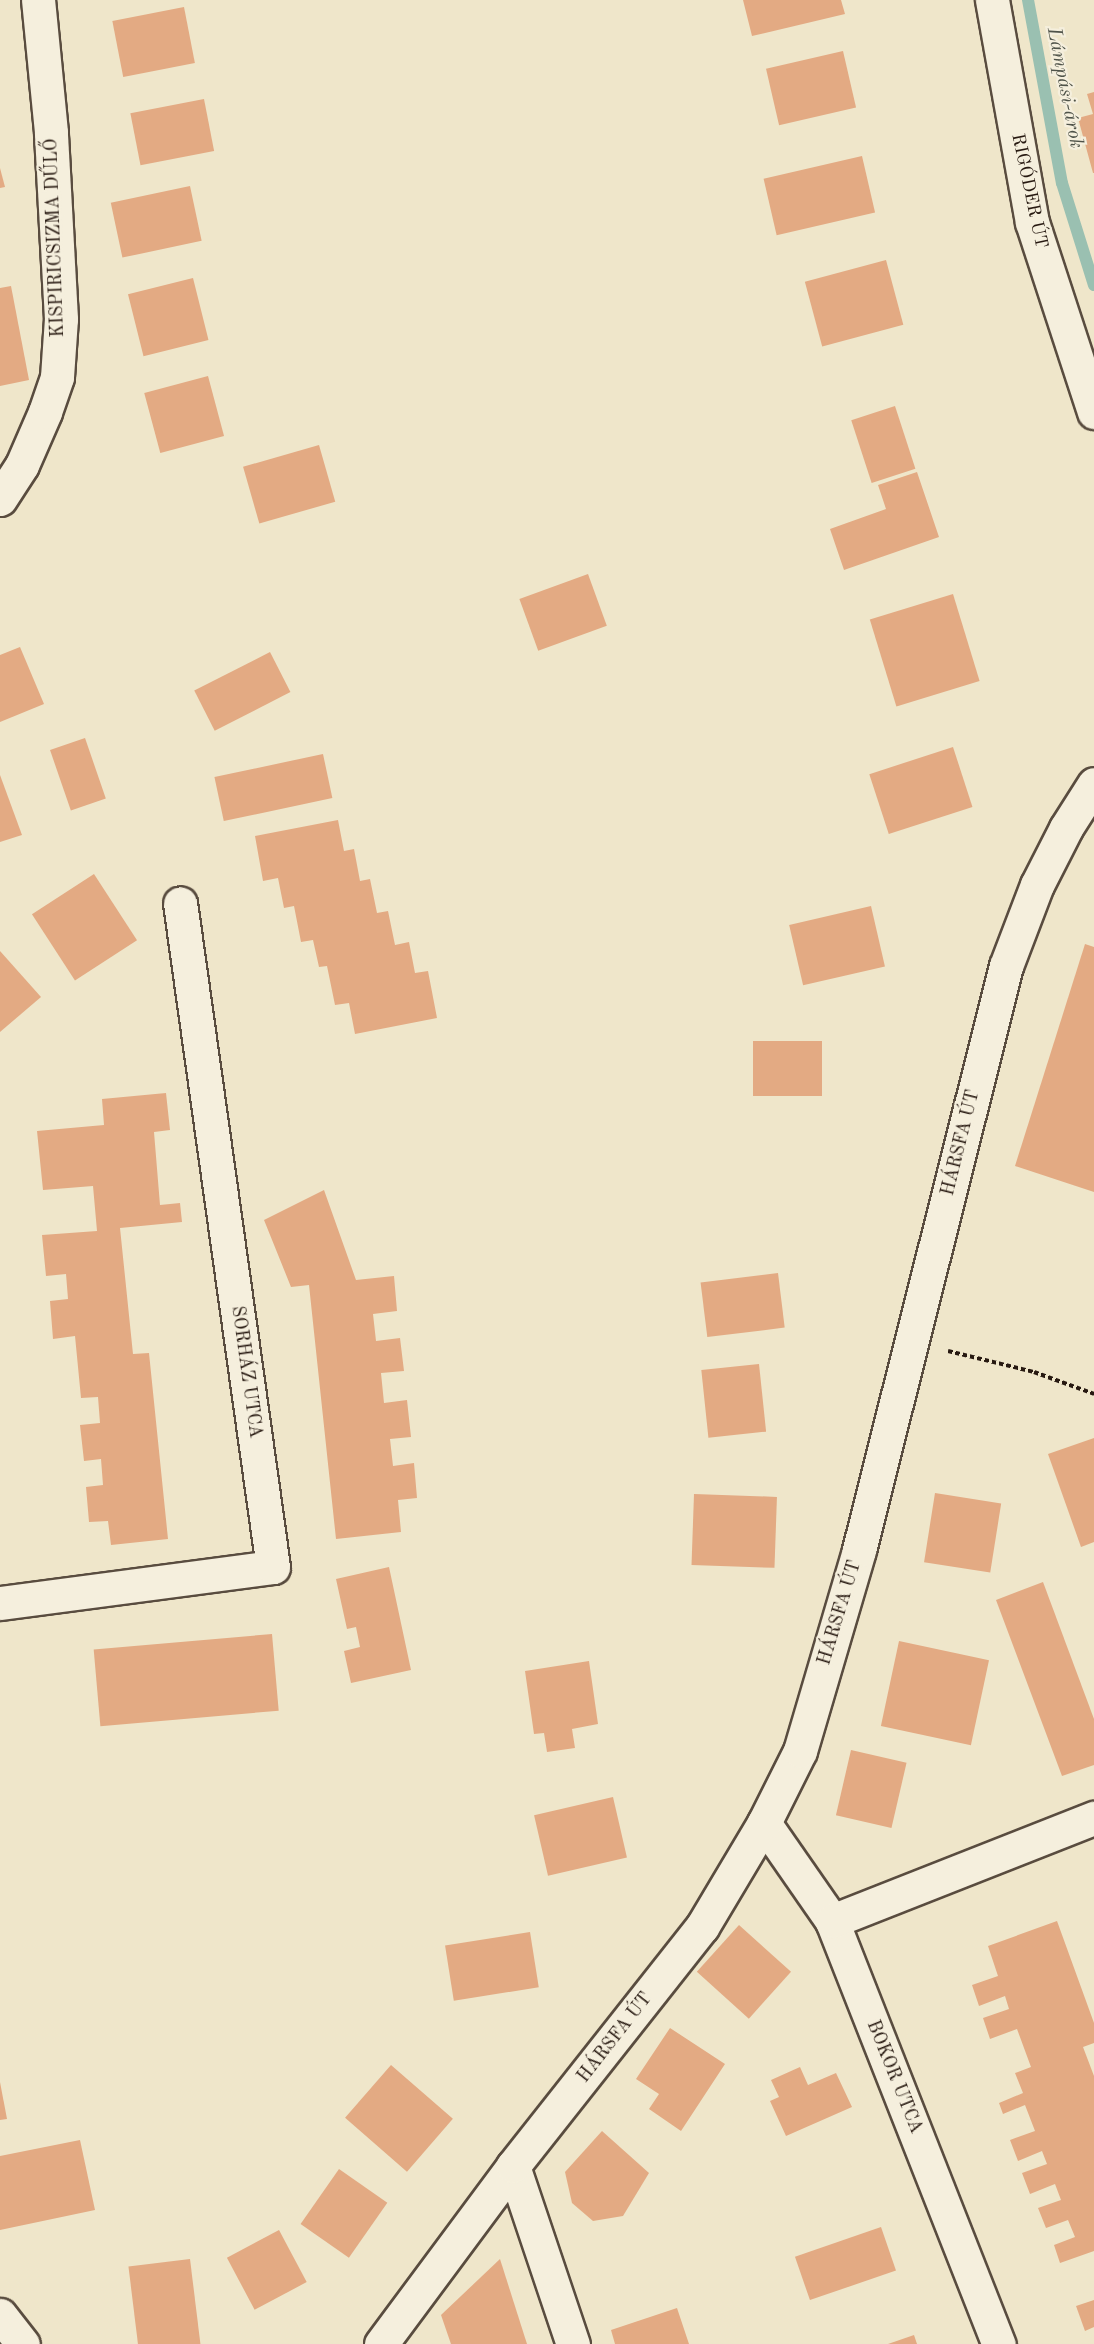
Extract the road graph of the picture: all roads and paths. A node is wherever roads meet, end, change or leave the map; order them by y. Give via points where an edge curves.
1 (38, 0) edge
2 (992, 0) edge
3 (1094, 412) edge
4 (0, 499) edge
5 (1094, 784) edge
6 (180, 903) dead end
7 (911, 1342) junction
8 (1094, 1394) edge
9 (0, 1603) edge
10 (1094, 1818) edge
11 (764, 1823) junction
12 (832, 1921) junction
13 (513, 2166) junction
14 (0, 2315) edge
15 (23, 2344) edge
16 (381, 2344) edge
17 (573, 2344) edge
18 (999, 2344) edge

1 - 4 street, KISPIRICSIZMA DŰLŐ via 53,155 60,319 57,377 22,465
2 - 3 street, RIGÓDER ÚT via 1032,222
5 - 7 street, HÁRSFA ÚT via 1036,885 1006,966
6 - 9 street, SORHÁZ UTCA via 273,1567
7 - 8 path via 1034,1372
7 - 11 street, HÁRSFA ÚT via 859,1550 800,1751
10 - 12 street
11 - 12 street, BOKOR UTCA
11 - 13 street, HÁRSFA ÚT via 702,1927
12 - 18 street, BOKOR UTCA
13 - 16 street, HÁRSFA ÚT
13 - 17 street
14 - 15 street

